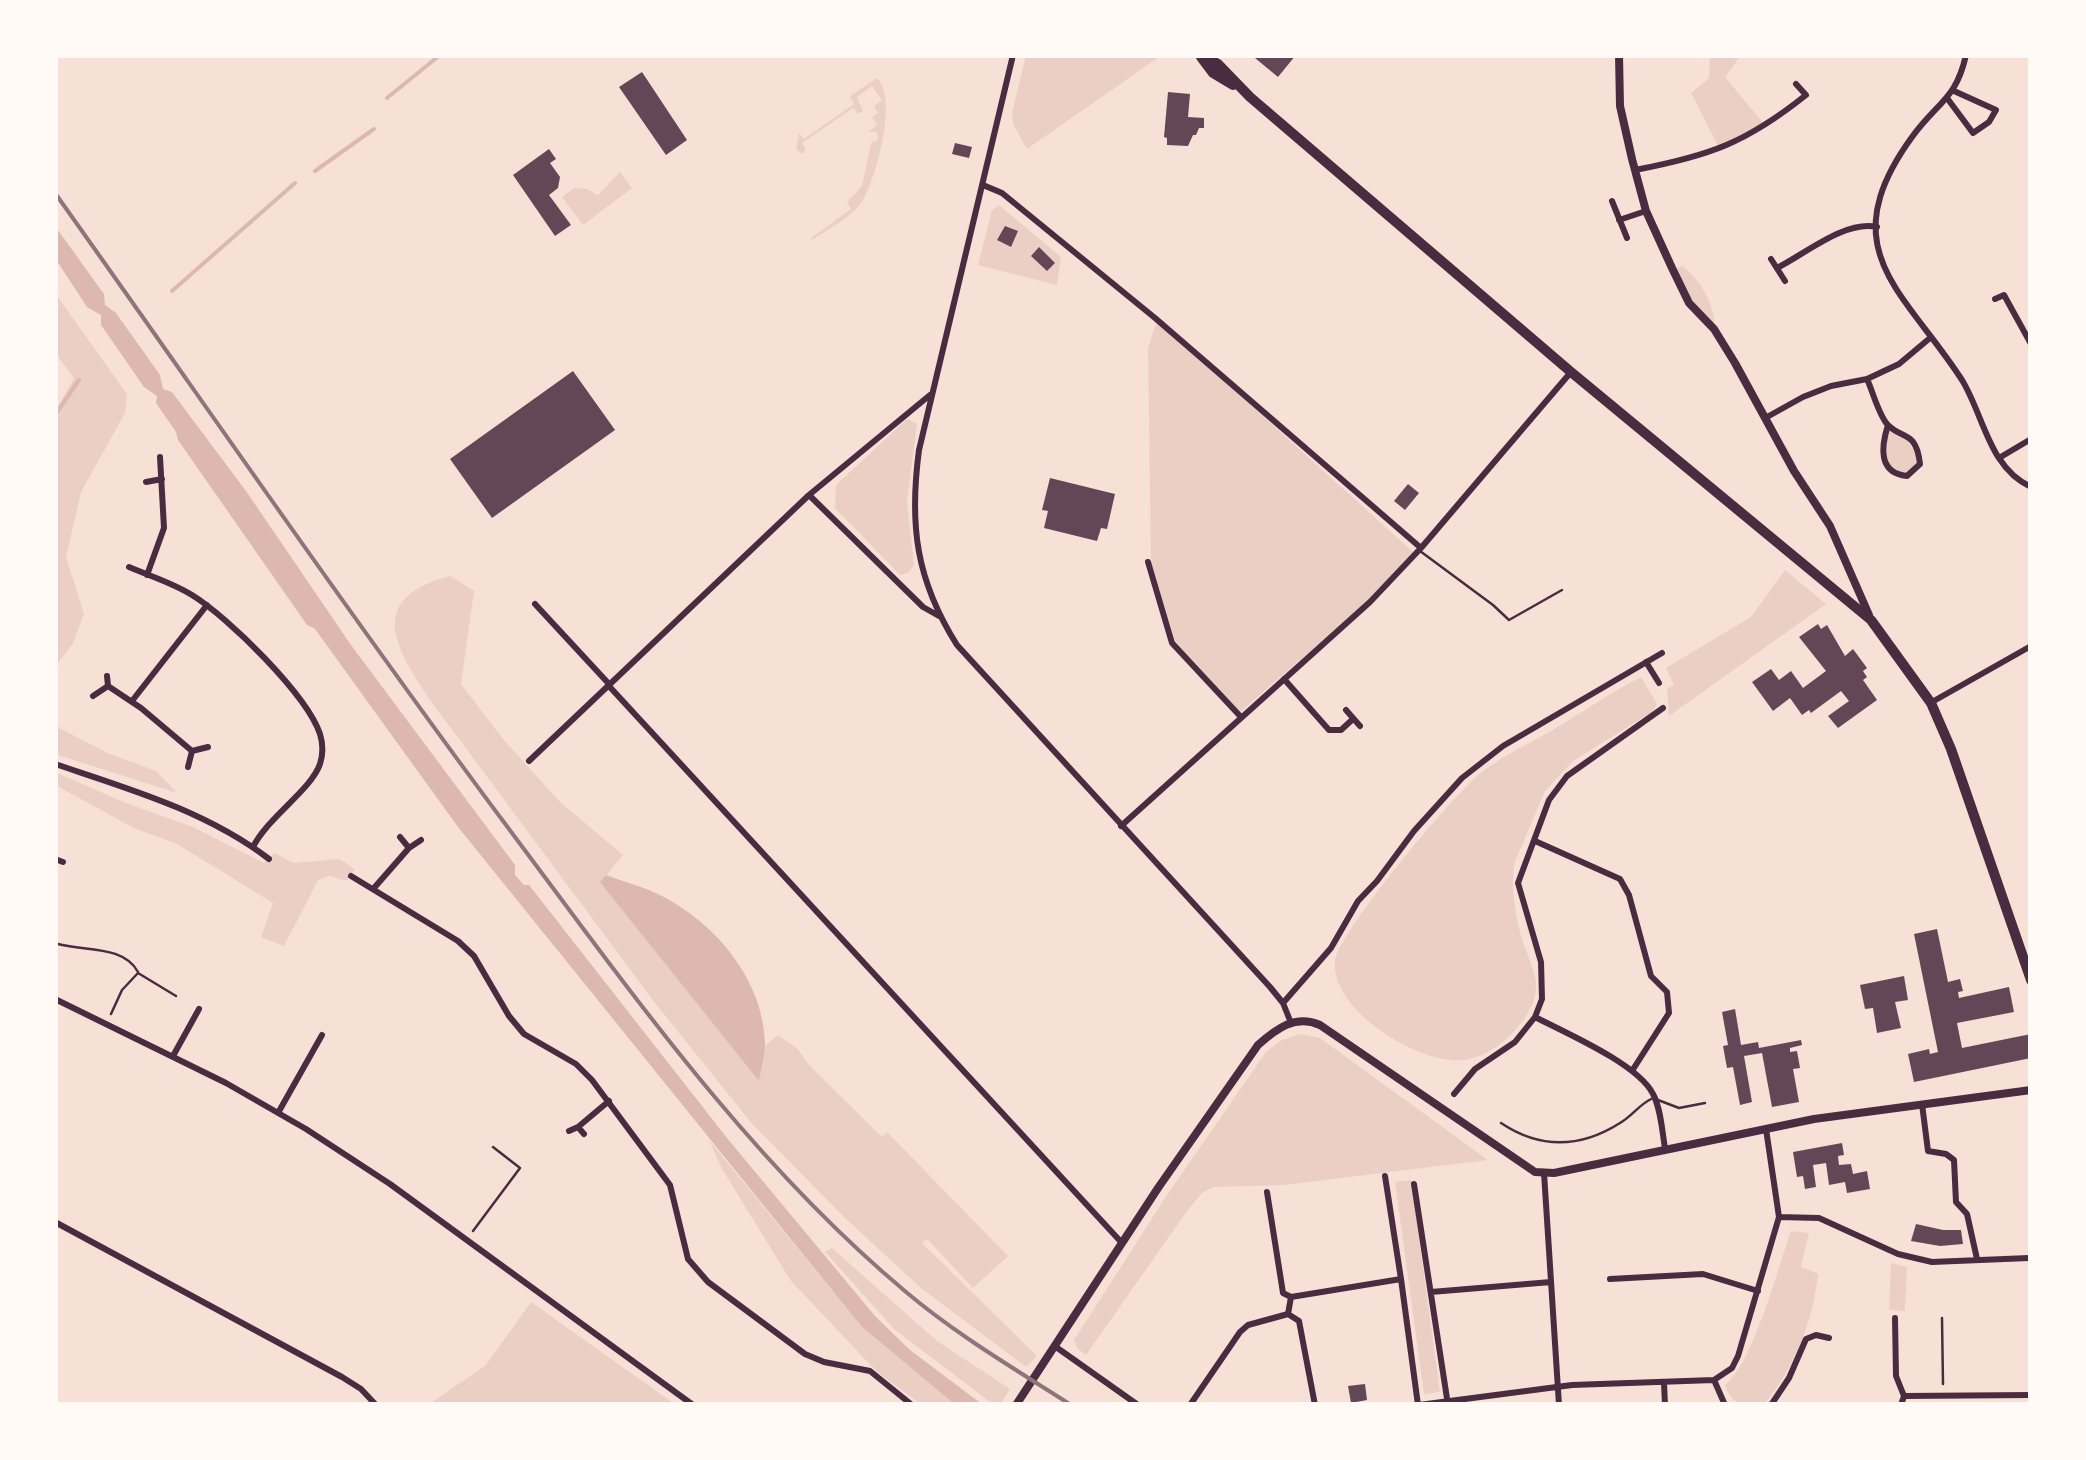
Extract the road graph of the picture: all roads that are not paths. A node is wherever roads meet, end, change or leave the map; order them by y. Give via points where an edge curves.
1 (1014, 55) edge
2 (1200, 55) edge
3 (1620, 55) edge
4 (1966, 55) edge
5 (1796, 84) dead end
6 (1954, 91) junction
7 (1946, 98) junction
8 (1635, 170) junction
9 (984, 185) junction
10 (1612, 201) dead end
11 (1646, 212) junction
12 (1619, 220) junction
13 (1877, 226) junction
14 (1628, 238) dead end
15 (1772, 259) dead end
16 (1777, 268) junction
17 (1785, 281) dead end
18 (2003, 295) dead end
19 (1930, 338) junction
20 (2031, 344) edge
21 (1572, 372) junction
22 (1867, 379) junction
23 (931, 394) junction
24 (1766, 417) junction
25 (1888, 425) junction
26 (2031, 439) edge
27 (160, 456) dead end
28 (1999, 458) junction
29 (162, 479) junction
30 (146, 482) dead end
31 (2031, 487) edge
32 (809, 496) junction
33 (1420, 549) junction
34 (1148, 562) dead end
35 (129, 567) dead end
36 (147, 575) junction
37 (1562, 590) dead end
38 (535, 604) dead end
39 (207, 605) junction
40 (939, 616) junction
41 (1870, 620) junction
42 (2031, 646) edge
43 (1662, 652) dead end
44 (1646, 662) junction
45 (107, 676) dead end
46 (1284, 678) junction
47 (1659, 683) dead end
48 (608, 684) junction
49 (108, 686) junction
50 (93, 696) dead end
51 (132, 701) junction
52 (1931, 703) junction
53 (1663, 708) dead end
54 (1346, 710) dead end
55 (1240, 716) junction
56 (1354, 719) junction
57 (1360, 726) dead end
58 (208, 748) dead end
59 (192, 752) junction
60 (529, 761) dead end
61 (55, 764) edge
62 (188, 767) dead end
63 (1121, 826) junction
64 (400, 837) dead end
65 (420, 840) dead end
66 (1534, 841) junction
67 (252, 847) junction
68 (409, 848) junction
69 (269, 859) dead end
70 (351, 876) dead end
71 (374, 888) junction
72 (2031, 980) edge
73 (55, 1000) edge
74 (1283, 1003) junction
75 (198, 1009) dead end
76 (1535, 1017) junction
77 (1292, 1023) junction
78 (322, 1035) dead end
79 (173, 1056) junction
80 (1632, 1071) junction
81 (2031, 1090) edge
82 (1454, 1094) dead end
83 (1655, 1097) junction
84 (609, 1101) junction
85 (1704, 1103) dead end
86 (1922, 1104) junction
87 (278, 1113) junction
88 (1501, 1123) dead end
89 (1766, 1129) junction
90 (569, 1131) dead end
91 (1665, 1148) junction
92 (1544, 1172) junction
93 (1385, 1176) dead end
94 (1414, 1184) dead end
95 (1267, 1192) dead end
96 (1779, 1217) junction
97 (55, 1222) edge
98 (1122, 1243) junction
99 (2029, 1258) edge
100 (1977, 1259) junction
101 (1402, 1279) junction
102 (1610, 1279) dead end
103 (1551, 1282) junction
104 (1758, 1290) junction
105 (1431, 1292) junction
106 (1290, 1297) junction
107 (1288, 1314) junction
108 (1895, 1318) dead end
109 (1829, 1338) dead end
110 (1056, 1347) junction
111 (1714, 1380) junction
112 (1664, 1383) junction
113 (1558, 1386) junction
114 (2019, 1395) junction
115 (2031, 1395) edge
116 (1904, 1396) junction
117 (1448, 1403) edge
118 (376, 1405) edge
119 (693, 1405) edge
120 (912, 1405) edge
121 (1016, 1405) edge
122 (1138, 1405) edge
123 (1190, 1405) edge
124 (1315, 1405) edge
125 (1418, 1405) edge
126 (1559, 1405) edge
127 (1665, 1405) edge
128 (1725, 1405) edge
129 (1771, 1405) edge
130 (1901, 1405) edge
131 (2017, 1405) edge

1 - 9 street
2 - 21 highway via 1213,73 1250,97
3 - 8 street via 1620,106
4 - 6 street
5 - 8 street via 1809,98 1750,136 1697,158
6 - 7 street
6 - 7 street via 1996,110 1989,122 1973,133
7 - 13 street via 1924,120 1887,180
8 - 11 street
9 - 23 street
9 - 33 street via 1002,192 1156,318
10 - 12 street
11 - 12 street
11 - 24 street via 1689,303 1714,329
12 - 14 street
13 - 16 street via 1838,235
13 - 19 street via 1880,263
15 - 16 street
16 - 17 street
18 - 20 street
19 - 22 street
19 - 28 street via 1976,404
21 - 33 street
21 - 41 highway
22 - 24 street via 1832,386
22 - 25 street
23 - 32 street
23 - 40 street via 913,513
24 - 41 street via 1830,526
25 - 25 street via 1910,437 1918,452 1920,464 1907,476 1885,463
26 - 28 street
27 - 29 street
28 - 31 street
29 - 30 street
29 - 36 street via 164,528
32 - 40 street
32 - 48 street
33 - 37 lane via 1509,620
33 - 46 street
34 - 55 street via 1172,643
35 - 36 street
36 - 39 street
38 - 48 street
39 - 51 street
39 - 67 street via 290,688 311,715 323,750 314,776
40 - 63 street via 957,645
41 - 52 highway
42 - 52 street
43 - 44 street
44 - 47 street
44 - 74 street via 1503,746 1462,778 1358,900 1331,948
45 - 49 street
46 - 55 street
46 - 56 street via 1328,730 1341,730
48 - 60 street
48 - 98 street
49 - 50 street
49 - 51 street
51 - 59 street
52 - 72 highway
53 - 66 street via 1567,776 1549,800
54 - 56 street
55 - 63 street
56 - 57 street
58 - 59 street
59 - 62 street
61 - 67 street via 174,804
63 - 74 street
64 - 68 street
65 - 68 street
66 - 76 street via 1518,883 1542,972
66 - 80 street via 1620,879 1626,888 1669,1013
67 - 69 street
68 - 71 street
70 - 71 street
71 - 84 street via 458,941 524,1034 576,1064
73 - 79 street
74 - 77 street
75 - 79 street
76 - 80 street
76 - 82 street
77 - 92 street via 1320,1025 1516,1162
77 - 98 street via 1258,1045
78 - 87 street
79 - 87 street
80 - 83 street
81 - 86 street
83 - 85 lane via 1679,1108
83 - 88 lane via 1605,1132 1565,1142 1533,1141
83 - 91 street
84 - 90 street via 581,1131
84 - 120 street via 670,1185 688,1259 708,1282 805,1354 870,1371
86 - 89 street
86 - 100 street via 1928,1151 1954,1160 1956,1202 1967,1214
87 - 119 street via 364,1166
89 - 91 street
89 - 96 street
91 - 92 street
92 - 103 street
93 - 101 street
94 - 105 street
95 - 106 street via 1278,1275
96 - 100 street via 1819,1218 1932,1262
96 - 104 street
97 - 118 street via 342,1377
98 - 110 street
99 - 100 street
101 - 106 street
101 - 125 street
102 - 104 street via 1703,1274
103 - 105 street
103 - 113 street
104 - 111 street via 1738,1356
105 - 117 street
106 - 107 street
107 - 123 street via 1248,1324
107 - 124 street via 1300,1322
108 - 116 street via 1896,1376
109 - 129 street via 1806,1339
110 - 121 street
110 - 122 street
111 - 112 street
111 - 128 street
112 - 113 street
112 - 127 street
113 - 117 street
113 - 126 street
114 - 115 street
114 - 116 street
114 - 131 street
116 - 130 street
117 - 125 street

